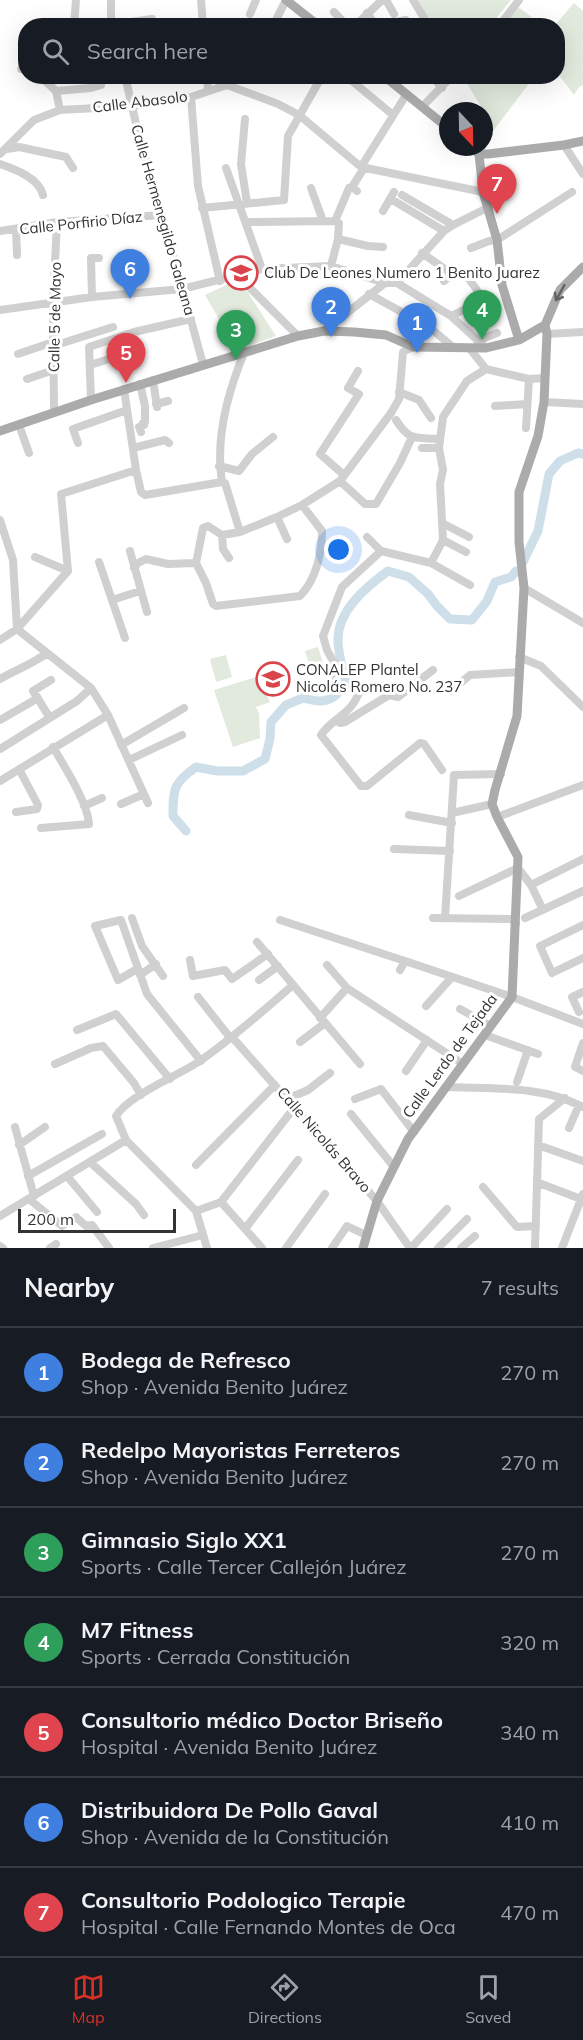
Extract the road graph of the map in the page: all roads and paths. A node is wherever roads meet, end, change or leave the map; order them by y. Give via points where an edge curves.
1 (76, 0) edge
2 (111, 0) edge
3 (201, 0) edge
4 (256, 0) edge
5 (382, 0) edge
6 (386, 0) edge
7 (413, 0) edge
8 (519, 0) edge
9 (289, 1) edge
10 (334, 12) dead end
11 (367, 13) junction
12 (250, 14) dead end
13 (74, 18) edge
14 (111, 18) edge
15 (202, 18) edge
16 (278, 18) edge
17 (309, 18) edge
18 (339, 18) edge
19 (362, 18) edge
20 (370, 18) edge
21 (395, 18) edge
22 (424, 18) edge
23 (505, 18) edge
24 (49, 84) edge
25 (126, 84) edge
26 (207, 84) edge
27 (317, 84) edge
28 (356, 84) edge
29 (393, 84) edge
30 (439, 84) edge
31 (445, 84) edge
32 (101, 85) dead end
33 (442, 88) junction
34 (56, 91) junction
35 (207, 91) junction
36 (406, 95) junction
37 (192, 97) junction
38 (132, 106) junction
39 (422, 107) junction
40 (60, 110) junction
41 (299, 115) junction
42 (393, 115) junction
43 (245, 119) dead end
44 (439, 121) edge
45 (583, 141) edge
46 (564, 145) junction
47 (3, 151) edge
48 (493, 153) edge
49 (480, 156) edge
50 (0, 164) edge
51 (362, 167) junction
52 (72, 168) dead end
53 (226, 168) dead end
54 (583, 174) edge
55 (311, 188) dead end
56 (483, 192) junction
57 (572, 192) dead end
58 (43, 195) dead end
59 (395, 195) junction
60 (243, 204) junction
61 (489, 207) junction
62 (201, 208) junction
63 (384, 211) dead end
64 (162, 215) junction
65 (323, 221) junction
66 (335, 221) junction
67 (57, 222) junction
68 (247, 222) junction
69 (453, 225) junction
70 (16, 229) junction
71 (0, 231) edge
72 (444, 231) junction
73 (338, 239) junction
74 (497, 240) junction
75 (383, 247) dead end
76 (471, 248) dead end
77 (422, 253) junction
78 (17, 255) dead end
79 (99, 258) dead end
80 (331, 266) junction
81 (583, 267) edge
82 (262, 269) junction
83 (238, 276) junction
84 (469, 279) dead end
85 (220, 280) junction
86 (444, 281) dead end
87 (385, 282) junction
88 (397, 283) junction
89 (182, 289) junction
90 (369, 294) junction
91 (92, 297) junction
92 (53, 303) junction
93 (0, 310) edge
94 (451, 316) junction
95 (191, 319) junction
96 (112, 327) dead end
97 (546, 330) junction
98 (324, 331) junction
99 (583, 332) edge
100 (497, 333) dead end
101 (298, 336) junction
102 (519, 340) junction
103 (477, 341) junction
104 (53, 344) junction
105 (413, 347) junction
106 (455, 348) junction
107 (486, 348) junction
108 (470, 349) junction
109 (245, 351) junction
110 (18, 354) dead end
111 (125, 354) dead end
112 (203, 364) junction
113 (90, 365) junction
114 (486, 369) junction
115 (54, 370) junction
116 (358, 371) dead end
117 (545, 378) junction
118 (27, 379) dead end
119 (529, 379) junction
120 (153, 380) junction
121 (140, 384) junction
122 (124, 389) junction
123 (399, 392) junction
124 (91, 400) junction
125 (168, 400) dead end
126 (544, 402) junction
127 (527, 404) junction
128 (583, 404) edge
129 (495, 406) dead end
130 (127, 411) junction
131 (54, 412) junction
132 (431, 418) dead end
133 (396, 420) dead end
134 (19, 425) junction
135 (526, 428) dead end
136 (0, 431) edge
137 (141, 432) dead end
138 (273, 437) dead end
139 (412, 437) junction
140 (440, 439) junction
141 (169, 443) dead end
142 (78, 444) dead end
143 (133, 448) junction
144 (422, 448) dead end
145 (439, 448) junction
146 (29, 453) dead end
147 (219, 466) junction
148 (136, 470) junction
149 (342, 478) junction
150 (222, 482) junction
151 (302, 505) junction
152 (277, 518) junction
153 (0, 519) edge
154 (442, 523) junction
155 (240, 532) junction
156 (222, 535) junction
157 (367, 537) dead end
158 (469, 537) dead end
159 (286, 539) dead end
160 (443, 540) junction
161 (130, 551) dead end
162 (381, 551) junction
163 (466, 552) dead end
164 (35, 557) dead end
165 (229, 558) dead end
166 (99, 562) dead end
167 (196, 563) junction
168 (431, 563) junction
169 (134, 568) junction
170 (68, 572) junction
171 (470, 585) dead end
172 (524, 588) junction
173 (140, 591) junction
174 (112, 600) junction
175 (147, 612) dead end
176 (583, 623) edge
177 (17, 629) junction
178 (125, 638) dead end
179 (0, 640) edge
180 (47, 653) junction
181 (519, 657) junction
182 (433, 670) dead end
183 (519, 672) junction
184 (0, 680) edge
185 (51, 680) dead end
186 (91, 688) junction
187 (451, 691) dead end
188 (38, 698) junction
189 (583, 707) edge
190 (184, 708) dead end
191 (108, 715) junction
192 (50, 718) junction
193 (0, 720) edge
194 (337, 721) junction
195 (182, 735) dead end
196 (121, 746) junction
197 (53, 747) junction
198 (0, 748) edge
199 (129, 760) junction
200 (19, 769) junction
201 (442, 770) dead end
202 (501, 774) junction
203 (0, 781) edge
204 (583, 785) edge
205 (144, 794) junction
206 (102, 798) dead end
207 (148, 803) dead end
208 (121, 804) dead end
209 (492, 804) junction
210 (84, 806) junction
211 (16, 812) dead end
212 (452, 813) junction
213 (409, 814) dead end
214 (496, 817) junction
215 (452, 823) junction
216 (41, 828) dead end
217 (394, 849) dead end
218 (450, 851) junction
219 (583, 859) edge
220 (518, 868) junction
221 (531, 885) junction
222 (583, 891) edge
223 (459, 896) dead end
224 (543, 910) junction
225 (132, 918) dead end
226 (433, 918) dead end
227 (446, 918) junction
228 (280, 920) dead end
229 (520, 920) junction
230 (583, 925) edge
231 (257, 942) dead end
232 (268, 954) junction
233 (583, 958) edge
234 (190, 960) dead end
235 (406, 962) junction
236 (156, 964) junction
237 (327, 965) dead end
238 (278, 966) junction
239 (400, 970) dead end
240 (138, 972) junction
241 (163, 976) dead end
242 (452, 977) junction
243 (259, 980) dead end
244 (293, 985) junction
245 (347, 988) junction
246 (583, 992) edge
247 (198, 997) dead end
248 (512, 997) junction
249 (426, 1006) dead end
250 (460, 1009) dead end
251 (579, 1012) dead end
252 (323, 1020) junction
253 (583, 1024) edge
254 (77, 1030) dead end
255 (488, 1030) junction
256 (232, 1037) junction
257 (427, 1040) junction
258 (300, 1041) dead end
259 (583, 1043) edge
260 (528, 1050) junction
261 (538, 1054) dead end
262 (201, 1060) junction
263 (55, 1064) dead end
264 (360, 1064) dead end
265 (463, 1064) junction
266 (406, 1071) dead end
267 (583, 1071) edge
268 (330, 1073) dead end
269 (170, 1079) junction
270 (517, 1082) dead end
271 (276, 1085) junction
272 (446, 1088) junction
273 (141, 1095) junction
274 (565, 1098) junction
275 (287, 1099) junction
276 (355, 1099) dead end
277 (581, 1106) edge
278 (294, 1107) junction
279 (351, 1114) dead end
280 (15, 1127) dead end
281 (45, 1127) dead end
282 (569, 1128) dead end
283 (414, 1132) junction
284 (102, 1134) dead end
285 (126, 1140) junction
286 (20, 1144) junction
287 (538, 1145) junction
288 (298, 1160) dead end
289 (583, 1161) edge
290 (90, 1162) junction
291 (196, 1165) dead end
292 (394, 1167) junction
293 (28, 1176) junction
294 (67, 1176) junction
295 (539, 1183) junction
296 (483, 1187) dead end
297 (325, 1194) dead end
298 (32, 1197) junction
299 (582, 1197) edge
300 (377, 1201) junction
301 (221, 1202) junction
302 (447, 1209) dead end
303 (196, 1211) junction
304 (97, 1212) dead end
305 (144, 1215) dead end
306 (0, 1216) edge
307 (467, 1219) dead end
308 (536, 1226) junction
309 (244, 1229) junction
310 (203, 1235) junction
311 (366, 1235) junction
312 (475, 1236) dead end
313 (109, 1248) edge
314 (153, 1248) edge
315 (207, 1248) edge
316 (261, 1248) edge
317 (286, 1248) edge
318 (332, 1248) edge
319 (363, 1248) edge
320 (410, 1248) edge
321 (438, 1248) edge
322 (461, 1248) edge
323 (535, 1248) edge
324 (562, 1248) edge

1 - 13 street
2 - 14 street
3 - 15 street
4 - 12 street
5 - 11 street
6 - 21 street
7 - 22 street
8 - 23 street
9 - 16 street
9 - 17 main road
10 - 18 street
11 - 19 street
11 - 20 street
24 - 34 street
25 - 38 street, Calle Hermenegildo Galeana
26 - 35 street
27 - 41 street
28 - 42 street
29 - 36 main road
30 - 33 street
31 - 33 street
32 - 34 street
33 - 39 street
34 - 40 street
35 - 37 street, Calle Abasolo
35 - 41 street, Calle Abasolo via 227,85
36 - 39 main road
36 - 42 street
37 - 38 street, Calle Abasolo
37 - 62 street
38 - 40 street, Calle Abasolo
38 - 64 street, Calle Hermenegildo Galeana
39 - 44 main road
40 - 47 street, Calle Abasolo via 34,120
41 - 51 street, Calle Abasolo
41 - 60 street via 288,136 284,200
42 - 51 street
43 - 60 street via 240,164
45 - 46 main road
46 - 48 main road
46 - 54 street
47 - 52 street via 19,147 58,154 66,157
49 - 56 main road
50 - 58 street via 18,170
51 - 56 street, Calle Abasolo
51 - 66 street
53 - 60 street
55 - 65 street
56 - 61 main road
57 - 74 street
59 - 63 street
59 - 69 street
59 - 72 street
60 - 62 street
60 - 68 street
61 - 69 street
61 - 74 main road
62 - 85 street
64 - 67 street, Calle Porfirio Díaz
64 - 89 street, Calle Hermenegildo Galeana
65 - 66 street
65 - 68 street
66 - 73 street via 340,226
67 - 70 street, Calle Porfirio Díaz
67 - 92 street, Calle 5 de Mayo
68 - 82 street
69 - 72 street
70 - 71 street, Calle Porfirio Díaz
70 - 78 street
72 - 77 street
73 - 75 street
73 - 80 street
74 - 76 street
74 - 102 main road via 502,285
77 - 86 street via 452,274
77 - 88 street
79 - 91 street via 91,258
80 - 82 street
80 - 87 street
81 -> 97 main road via 561,290
82 - 83 street
83 - 85 street
83 - 101 street
84 - 94 street via 484,300
85 - 89 street
87 - 88 street
87 - 90 street
88 - 94 street
89 - 91 street
89 - 95 street, Calle Hermenegildo Galeana
90 - 98 street
90 - 106 street via 429,327
91 - 92 street
92 - 93 street
92 - 104 street, Calle 5 de Mayo
94 - 103 street
95 - 112 street, Calle Hermenegildo Galeana
95 - 113 street via 88,347
96 - 104 street
97 - 99 street
97 - 102 main road
97 - 117 main road
98 - 101 main road
98 - 105 main road via 386,335
100 - 103 street
101 - 109 main road
102 - 107 main road
103 - 107 street
104 - 110 street
104 - 115 street, Calle 5 de Mayo
105 - 106 main road
105 - 123 street via 403,352
106 - 108 main road
107 - 108 main road
108 - 114 street
109 - 112 main road
109 - 147 street via 232,384
111 - 113 street
112 - 120 main road
113 - 124 street
114 - 119 street
114 - 140 street via 467,381 443,417
115 - 118 street
115 - 131 street, Calle 5 de Mayo
116 - 149 street via 348,388 359,394 320,454
117 - 119 street
117 - 126 main road
119 - 127 street
120 - 121 main road
120 - 125 street via 157,405
121 - 122 main road
121 - 137 street via 146,422 139,427
122 - 124 main road
122 - 130 street
123 - 132 street via 419,400
123 - 149 street via 391,413
124 - 131 main road
126 - 128 street
126 - 172 main road via 538,436 519,492
127 - 129 street
127 - 135 street
130 - 142 street via 73,429
130 - 143 street
131 - 134 main road
133 - 139 street via 404,433
134 - 136 main road
134 - 146 street
138 - 147 street via 239,471
139 - 140 street
139 - 149 street via 376,504 365,504
140 - 145 street
141 - 143 street via 165,440
143 - 148 street
144 - 145 street
145 - 154 street via 443,470
147 - 150 street
148 - 150 street via 145,495
148 - 170 street via 61,494
149 - 151 street
150 - 155 street
151 - 152 street
151 - 167 street via 322,531 322,538 316,571 300,596 216,606
152 - 155 street
152 - 159 street
153 - 177 street via 13,560
154 - 158 street
154 - 160 street
155 - 156 street
156 - 165 street via 223,549
156 - 167 street via 205,526
157 - 162 street
160 - 163 street
160 - 168 street
161 - 169 street
162 - 168 street
162 - 194 street via 342,587 323,636 337,668 334,690 360,690 350,710
164 - 170 street
166 - 174 street
167 - 169 street via 168,564 146,559
168 - 171 street
169 - 173 street
170 - 177 street
172 - 176 street
172 - 181 main road
173 - 174 street
173 - 175 street
174 - 178 street
177 - 179 street
177 - 180 street
180 - 184 street
180 - 186 street
181 - 183 main road
181 - 189 street via 541,666
182 - 194 street via 398,697 389,695 345,722
183 - 187 street via 470,675
183 - 202 main road via 517,716
185 - 188 street via 33,691
186 - 191 street
186 - 192 street
188 - 192 street
188 - 193 street
190 - 196 street
191 - 196 street
191 - 197 street
192 - 198 street
194 - 201 street via 321,735 361,786 367,786 420,742
195 - 199 street
196 - 199 street
197 - 200 street
197 - 210 street
199 - 205 street
200 - 203 street
200 - 211 street via 38,805 37,809
202 - 209 main road
202 - 212 street via 454,776
204 - 214 street
205 - 207 street
205 - 208 street
206 - 210 street
209 - 212 street
209 - 214 main road, Calle Lerdo de Tejada
210 - 216 street via 89,824
212 - 215 street
213 - 215 street
214 - 220 main road, Calle Lerdo de Tejada via 518,856
215 - 218 street
217 - 218 street
218 - 227 street
219 - 221 street
220 - 221 street
220 - 223 street
220 - 229 main road, Calle Lerdo de Tejada
221 - 224 street
222 - 224 street
224 - 229 street
225 - 236 street via 142,946
226 - 227 street
227 - 229 street
228 - 235 street
229 - 248 main road, Calle Lerdo de Tejada
230 - 233 street via 540,946 552,973
231 - 232 street
232 - 234 street via 232,979 225,970 193,976
232 - 238 street
235 - 239 street
235 - 242 street
236 - 240 street
236 - 241 street
237 - 245 street
238 - 243 street
238 - 244 street
240 - 240 street via 121,920 95,926 118,980
240 - 262 street via 147,994
242 - 248 street
242 - 249 street
244 - 252 street
244 - 256 street
245 - 252 street
245 - 257 street
246 - 251 street via 572,998
247 - 256 street, Calle Nicolás Bravo
248 - 253 street
248 - 255 main road, Calle Lerdo de Tejada
250 - 255 street
252 - 258 street
252 - 264 street
254 - 269 street via 116,1014
255 - 260 street
255 - 265 main road, Calle Lerdo de Tejada
256 - 262 street
256 - 271 street, Calle Nicolás Bravo
257 - 265 street
257 - 266 street
259 - 267 street via 575,1067
260 - 261 street
260 - 270 street
262 - 269 street
263 - 273 street via 103,1046
265 - 272 main road, Calle Lerdo de Tejada
268 - 275 street via 308,1090
269 - 273 street
271 - 275 street, Calle Nicolás Bravo
271 - 291 street
272 - 274 street via 524,1091
272 - 283 main road, Calle Lerdo de Tejada
273 - 285 street via 116,1116
274 - 277 street
274 - 287 street via 539,1119
275 - 278 street, Calle Nicolás Bravo
276 - 283 street via 381,1089
277 - 282 street
278 - 300 street, Calle Nicolás Bravo
278 - 301 street
279 - 292 street
280 - 286 street
281 - 286 street
283 - 292 main road, Calle Lerdo de Tejada
284 - 293 street
285 - 290 street
285 - 303 street
286 - 293 street
287 - 289 street
287 - 295 street
288 - 309 street
290 - 294 street
290 - 305 street
292 - 300 main road, Calle Lerdo de Tejada
293 - 298 street
294 - 298 street
294 - 304 street
295 - 299 street
295 - 308 street
296 - 308 street via 517,1227
297 - 317 street
298 - 306 street
298 - 313 street via 62,1226 76,1217 86,1226 92,1225
299 - 324 street
300 - 311 main road, Calle Lerdo de Tejada
300 - 320 street, Calle Nicolás Bravo
301 - 303 street
301 - 309 street
302 - 320 street
303 - 310 street
307 - 321 street
308 - 323 street
309 - 316 street
310 - 314 street
310 - 315 street
311 - 318 street via 347,1226
311 - 319 main road, Calle Lerdo de Tejada
312 - 322 street

